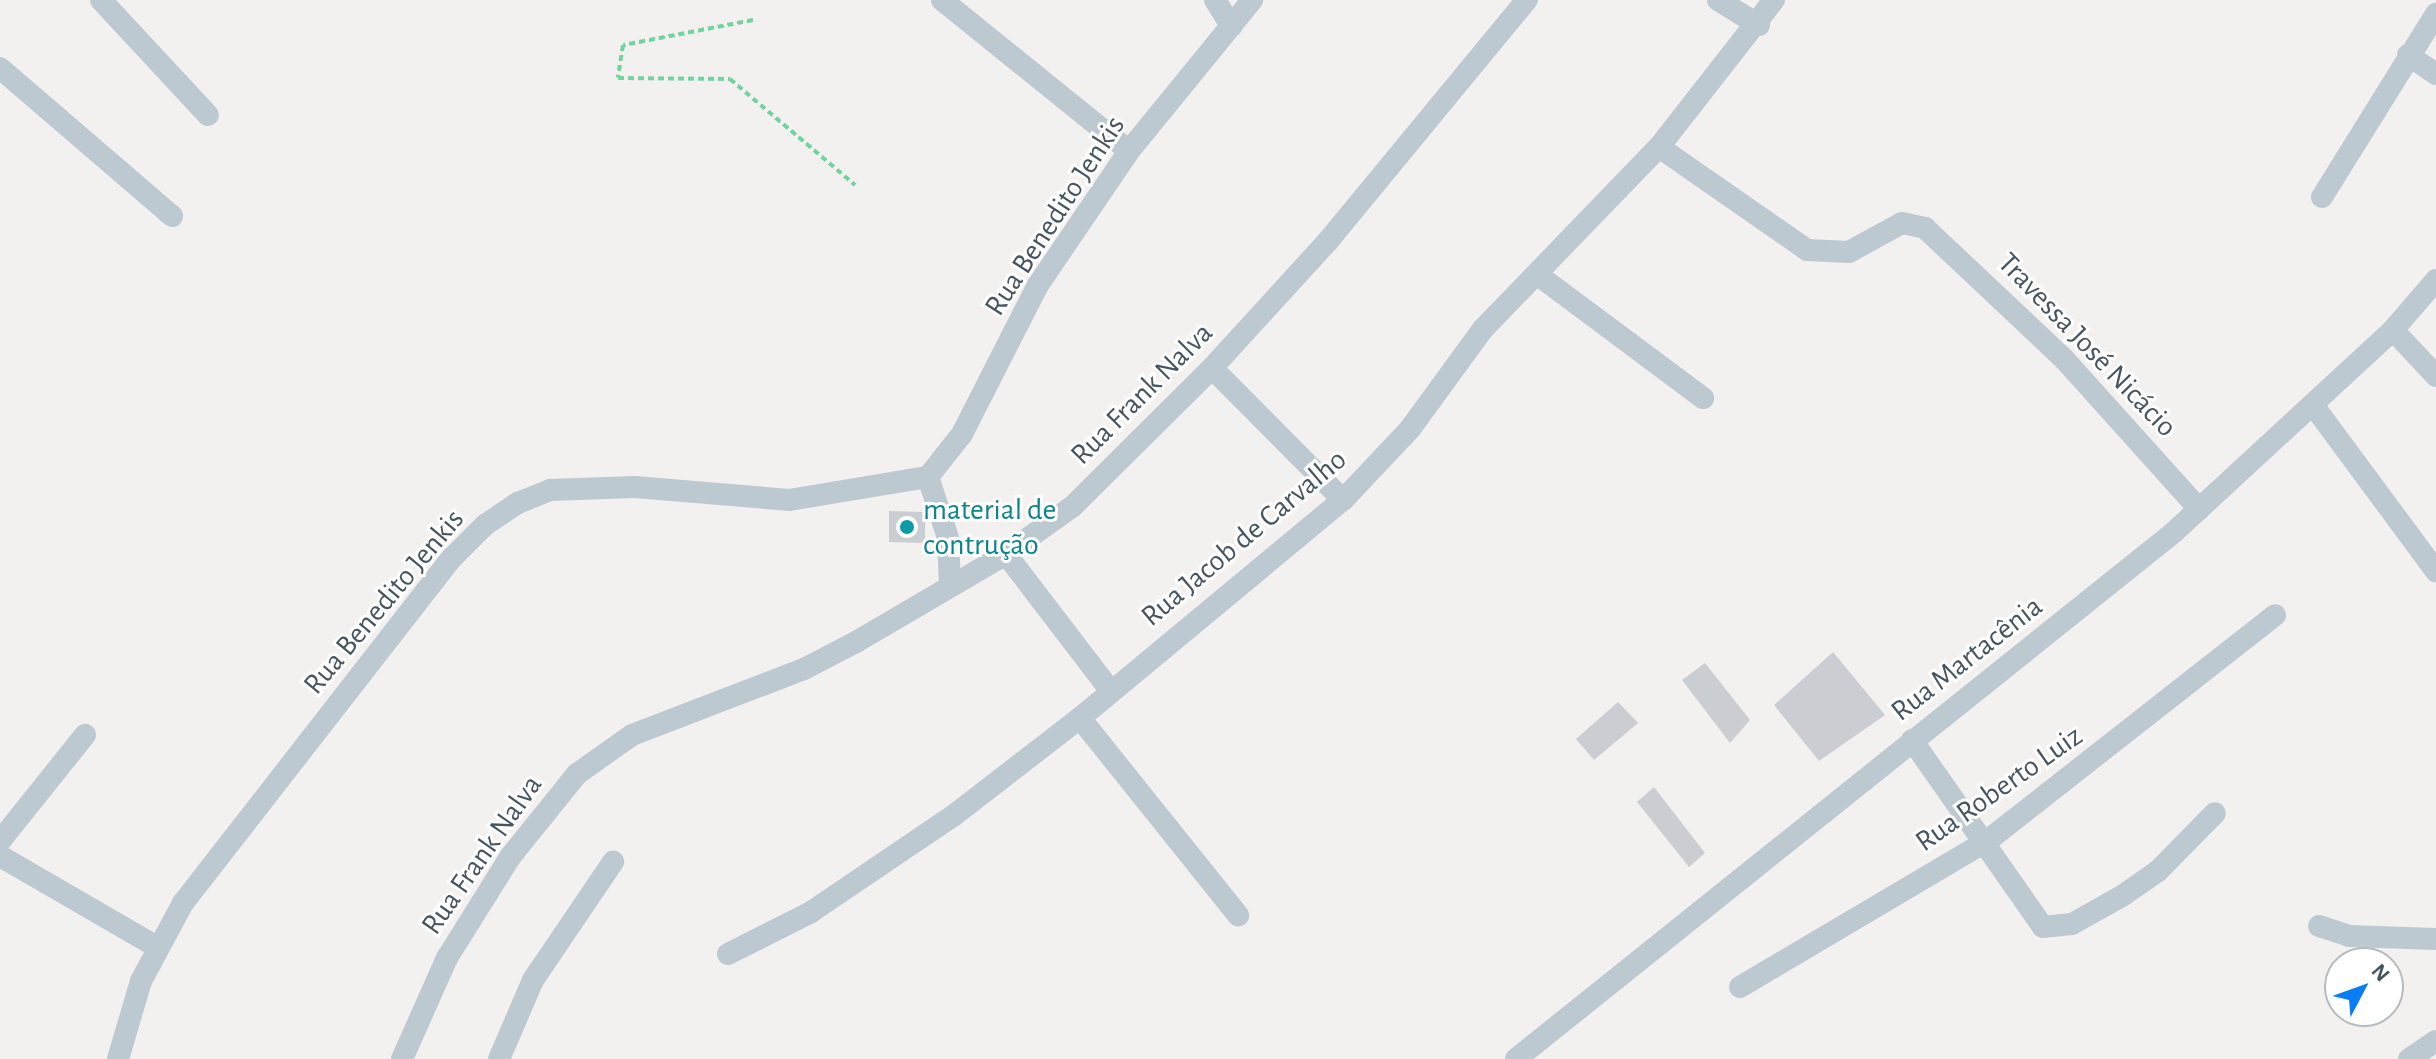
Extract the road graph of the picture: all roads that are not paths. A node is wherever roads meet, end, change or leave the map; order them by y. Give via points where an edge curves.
1 (101, 0) edge
2 (942, 0) edge
3 (1215, 0) edge
4 (1252, 0) edge
5 (1527, 0) edge
6 (1718, 0) edge
7 (1774, 0) edge
8 (2436, 14) edge
9 (1759, 25) junction
10 (1231, 26) junction
11 (2408, 55) junction
12 (0, 68) edge
13 (2436, 74) edge
14 (208, 115) dead end
15 (1659, 147) junction
16 (1129, 151) junction
17 (2322, 197) dead end
18 (172, 216) dead end
19 (1538, 275) junction
20 (2436, 280) edge
21 (2393, 330) junction
22 (1212, 368) junction
23 (2436, 376) edge
24 (1703, 398) dead end
25 (2313, 405) junction
26 (928, 477) junction
27 (1343, 500) junction
28 (2199, 509) junction
29 (1006, 554) junction
30 (2436, 571) edge
31 (950, 585) junction
32 (2275, 615) dead end
33 (1110, 690) junction
34 (1080, 718) junction
35 (85, 735) dead end
36 (1912, 740) junction
37 (2215, 813) dead end
38 (0, 841) edge
39 (1987, 841) junction
40 (0, 856) edge
41 (613, 862) dead end
42 (1238, 915) dead end
43 (2319, 926) dead end
44 (2436, 939) edge
45 (155, 946) junction
46 (728, 954) dead end
47 (1740, 987) dead end
48 (2436, 1041) edge
49 (118, 1059) edge
50 (402, 1059) edge
51 (499, 1059) edge
52 (1516, 1059) edge
53 (2409, 1059) edge

1 - 14 street
2 - 16 street
3 - 10 street
4 - 10 street, Rua Benedito Jenkis
5 - 22 street, Rua Frank Nalva via 1328,241
6 - 9 street
7 - 9 street, Rua Jacob de Carvalho
8 - 11 street
9 - 15 street, Rua Jacob de Carvalho
10 - 16 street, Rua Benedito Jenkis
11 - 13 street
11 - 17 street
12 - 18 street
15 - 19 street, Rua Jacob de Carvalho
15 - 28 street, Travessa José Nicácio via 1807,250 1849,252 1902,223 1925,228 2064,359
16 - 26 street, Rua Benedito Jenkis via 1038,285 962,434
19 - 24 street
19 - 27 street, Rua Jacob de Carvalho via 1483,329 1410,429
20 - 21 street, Rua Martacênia
21 - 23 street
21 - 25 street, Rua Martacênia
22 - 27 street
22 - 29 street, Rua Frank Nalva via 1073,506
25 - 28 street, Rua Martacênia
25 - 30 street
26 - 31 street via 948,538
26 - 45 street, Rua Benedito Jenkis via 789,500 635,487 550,490 518,503 485,525 452,558 231,837
27 - 33 street, Rua Jacob de Carvalho
28 - 36 street, Rua Martacênia
29 - 31 street, Rua Frank Nalva
29 - 33 street
31 - 50 street, Rua Frank Nalva via 804,669 632,735 577,774 510,857 447,958
32 - 39 street, Rua Roberto Luiz
33 - 34 street, Rua Jacob de Carvalho
34 - 42 street
34 - 46 street, Rua Jacob de Carvalho via 953,816 811,912
35 - 38 street
36 - 39 street
36 - 52 street, Rua Martacênia
37 - 39 street via 2158,871 2072,924 2054,929 2032,915
39 - 47 street, Rua Roberto Luiz
40 - 45 street
41 - 51 street via 533,980
43 - 44 street via 2349,936
45 - 49 street, Rua Benedito Jenkis
48 - 53 street

